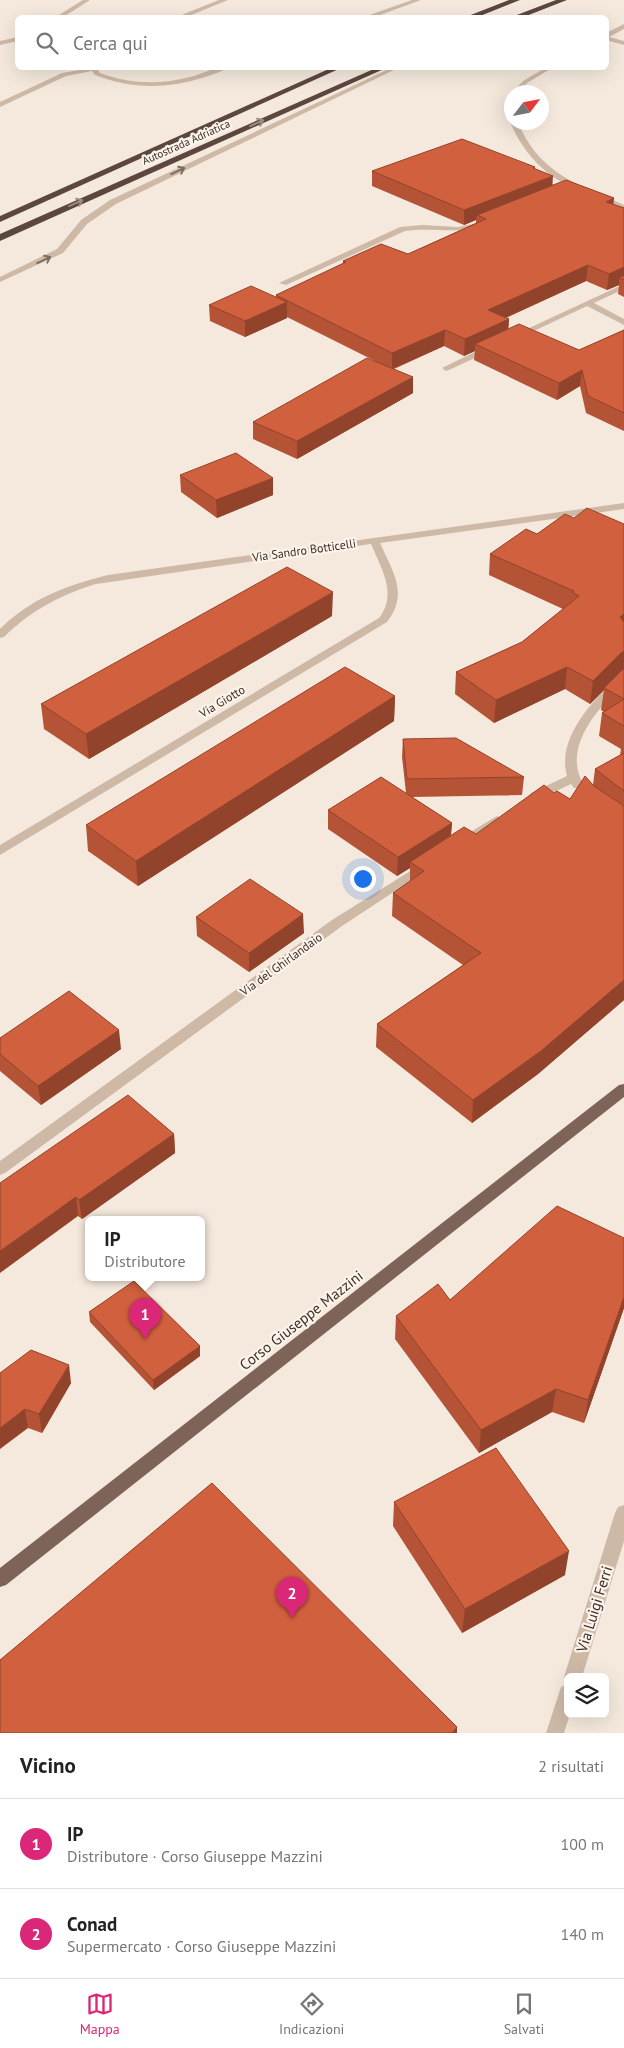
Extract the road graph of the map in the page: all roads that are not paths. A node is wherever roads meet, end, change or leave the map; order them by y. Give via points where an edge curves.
1 (87, 0) edge
2 (225, 0) edge
3 (418, 0) edge
4 (516, 0) edge
5 (563, 0) edge
6 (62, 15) edge
7 (185, 15) edge
8 (373, 15) edge
9 (474, 15) edge
10 (520, 15) edge
11 (624, 26) edge
12 (609, 35) edge
13 (609, 38) edge
14 (15, 40) edge
15 (0, 43) edge
16 (624, 43) edge
17 (84, 70) edge
18 (95, 70) edge
19 (218, 70) edge
20 (333, 70) edge
21 (378, 70) edge
22 (391, 70) edge
23 (546, 70) edge
24 (522, 85) edge
25 (0, 104) edge
26 (518, 130) edge
27 (575, 186) junction
28 (566, 190) edge
29 (584, 190) edge
30 (592, 194) edge
31 (624, 208) edge
32 (0, 219) edge
33 (488, 221) edge
34 (0, 238) edge
35 (0, 280) edge
36 (283, 283) dead end
37 (624, 286) edge
38 (587, 303) junction
39 (624, 322) edge
40 (446, 368) dead end
41 (624, 506) edge
42 (374, 540) junction
43 (0, 635) edge
44 (624, 678) edge
45 (573, 778) junction
46 (588, 795) edge
47 (527, 800) edge
48 (510, 811) edge
49 (452, 848) edge
50 (0, 851) edge
51 (436, 859) edge
52 (624, 1089) edge
53 (0, 1169) edge
54 (624, 1513) edge
55 (0, 1579) edge
56 (574, 1673) edge
57 (564, 1705) edge
58 (555, 1733) edge

1 - 6 street
2 - 7 street
3 - 8 street
4 - 9 highway
5 - 10 highway
11 - 12 street
13 - 16 street
14 - 15 street
17 - 25 street via 64,74
18 - 19 street via 113,82 154,87
20 - 32 highway, Autostrada Adriatica
34 -> 21 highway, Autostrada Adriatica
35 -> 22 street via 60,251 84,222 113,202
23 - 24 street
26 - 27 street via 523,141 550,171
27 - 28 street
27 - 29 street
30 - 31 street
33 - 36 street via 460,230 403,229
37 - 38 street
38 - 39 street
38 - 40 street
41 - 42 street, Via Sandro Botticelli
42 - 43 street, Via Sandro Botticelli via 97,580 41,601
42 - 50 street, Via Giotto via 394,591 394,604 383,620
44 - 45 street via 598,701 583,722 571,758
45 - 46 street
45 - 47 street
48 - 49 street
51 - 53 street, Via del Ghirlandaio via 337,923
52 - 55 main road, Corso Giuseppe Mazzini
54 - 56 street, Via Luigi Ferri
57 - 58 street

